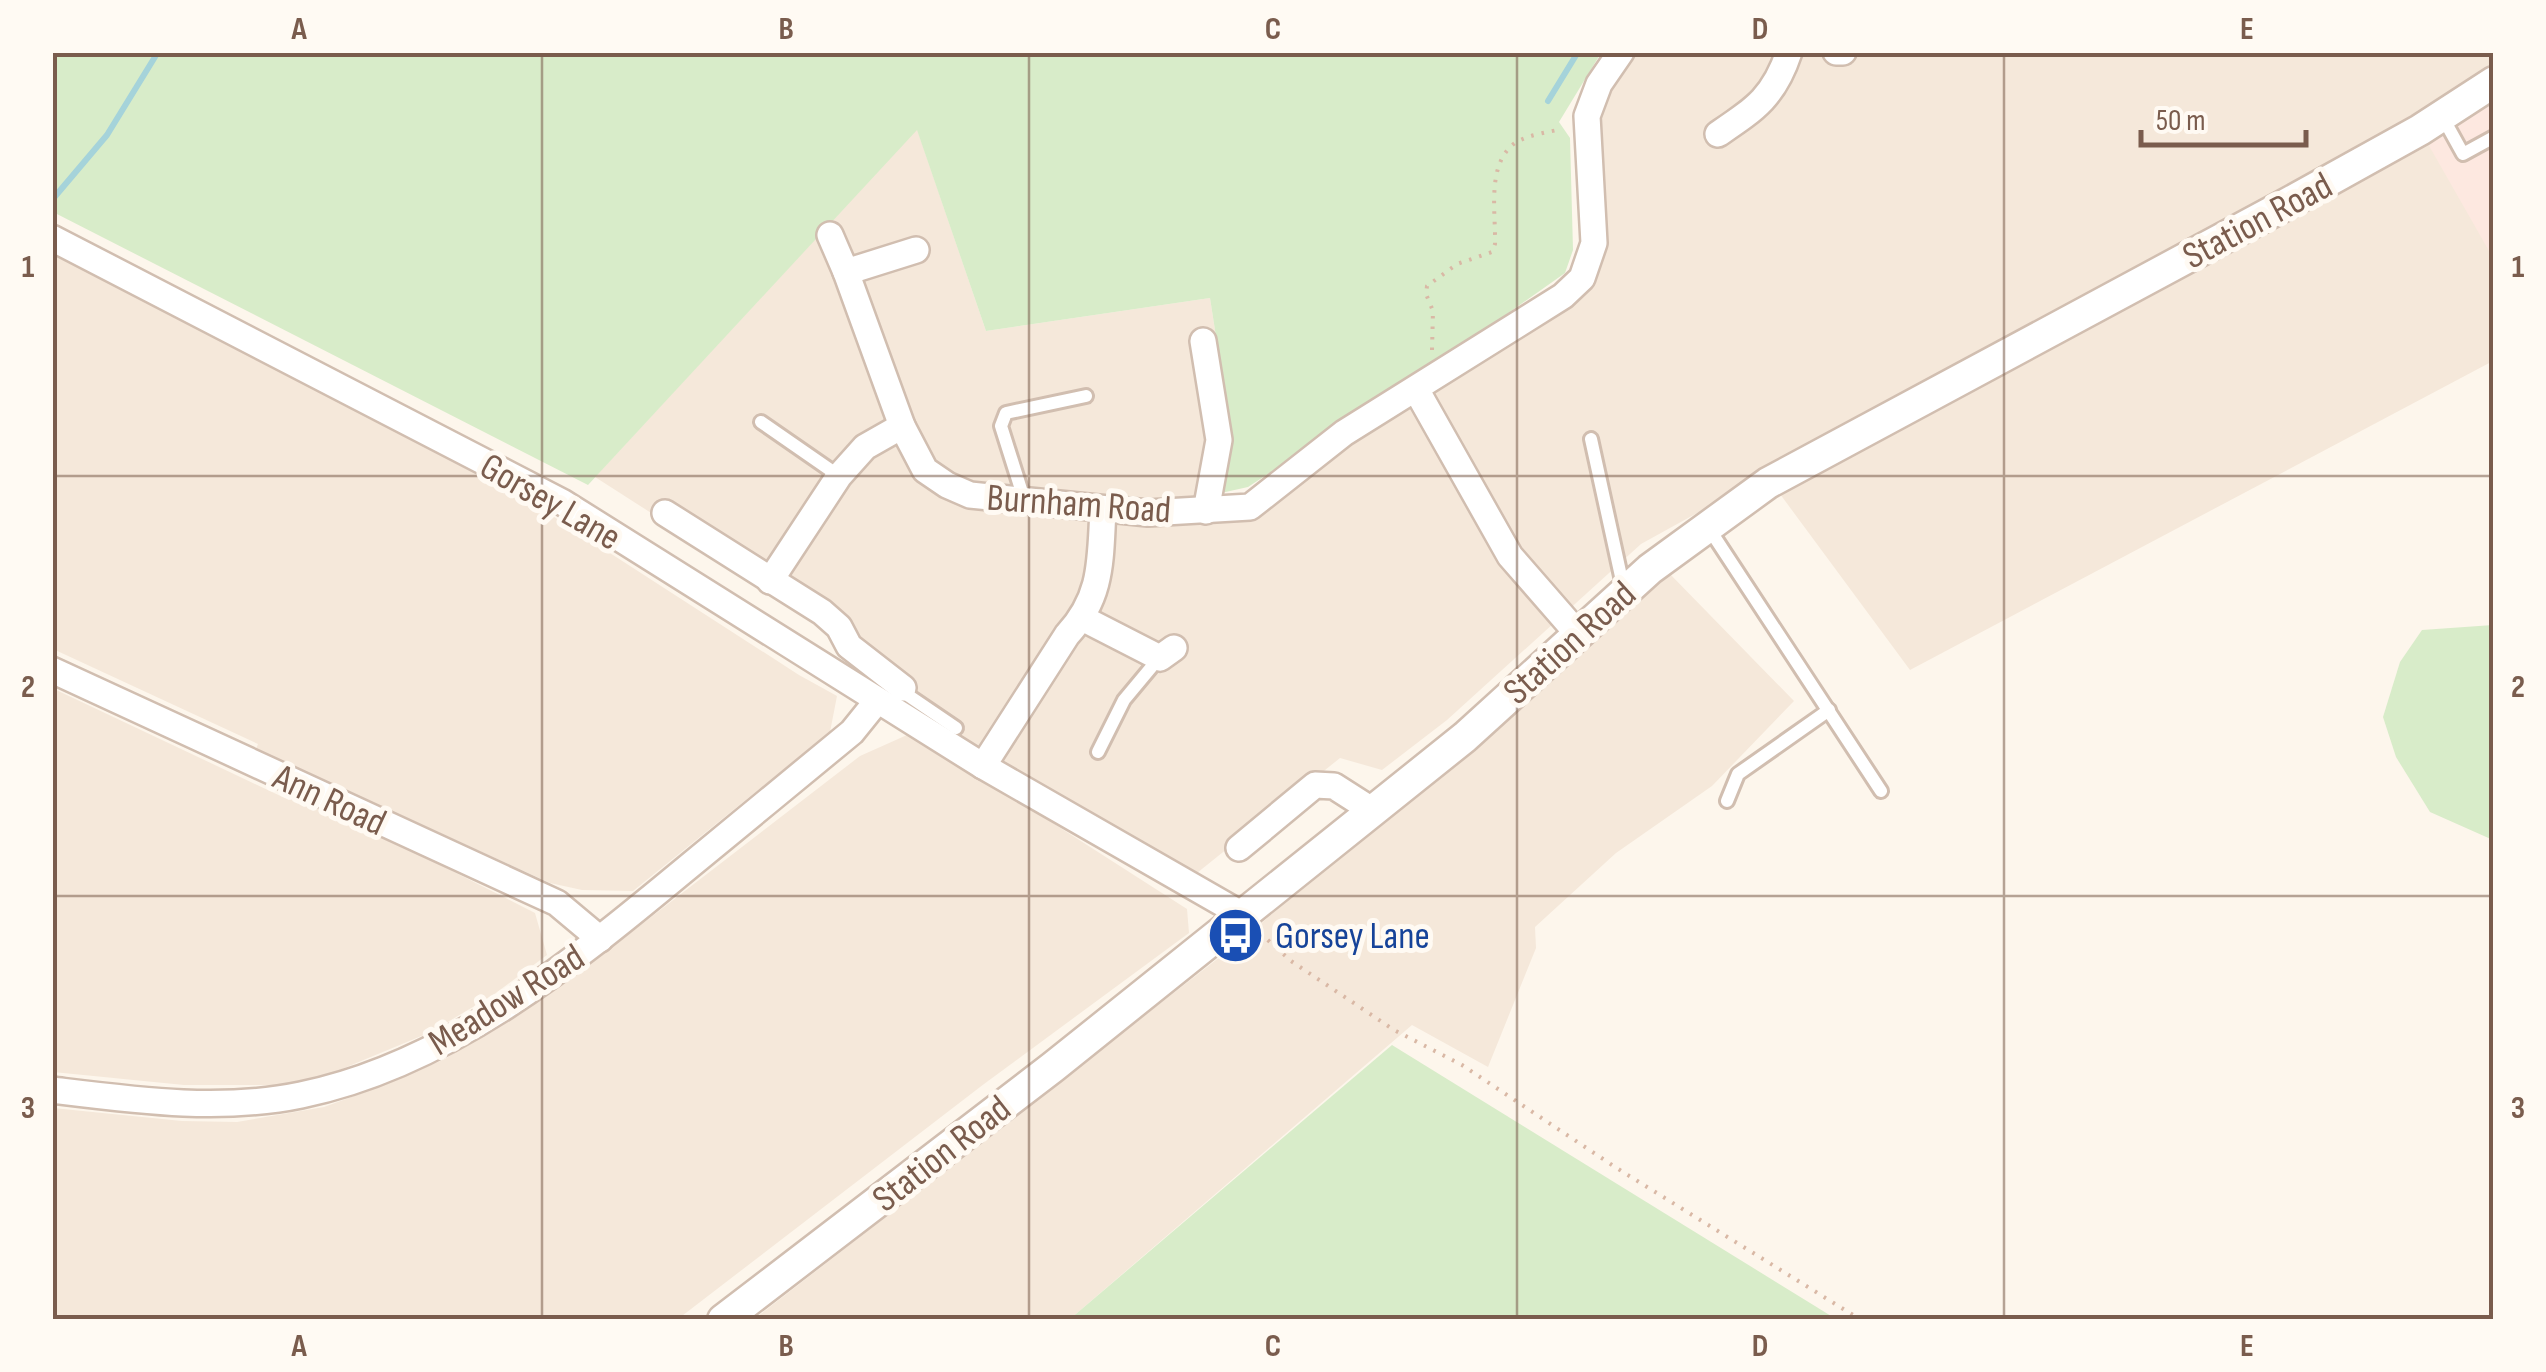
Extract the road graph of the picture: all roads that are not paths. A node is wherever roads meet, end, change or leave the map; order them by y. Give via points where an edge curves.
1 (1622, 52) edge
2 (1789, 52) edge
3 (2494, 82) edge
4 (2442, 116) junction
5 (1718, 134) dead end
6 (2494, 137) edge
7 (830, 234) dead end
8 (52, 238) edge
9 (916, 250) dead end
10 (846, 272) junction
11 (1203, 342) dead end
12 (1416, 390) junction
13 (1086, 396) dead end
14 (761, 422) dead end
15 (902, 426) junction
16 (1591, 439) dead end
17 (839, 476) junction
18 (1025, 502) junction
19 (1103, 510) junction
20 (1206, 511) junction
21 (664, 513) dead end
22 (1708, 527) junction
23 (770, 581) junction
24 (1624, 592) junction
25 (1082, 618) junction
26 (1578, 634) junction
27 (1167, 653) joint
28 (52, 670) edge
29 (903, 688) joint
30 (877, 701) junction
31 (1828, 710) junction
32 (956, 728) dead end
33 (1098, 752) dead end
34 (983, 766) junction
35 (1881, 791) dead end
36 (1727, 801) dead end
37 (1370, 809) junction
38 (1238, 848) dead end
39 (1240, 914) junction
40 (600, 939) junction
41 (52, 1090) edge
42 (723, 1320) edge

1 - 12 street, Burnham Road via 1587,116 1594,243 1582,278
2 - 5 street via 1760,106
3 - 4 street, Station Road
4 - 6 lane via 2463,154
4 - 22 street, Station Road via 1768,482
7 - 10 street, Burnham Road
8 - 30 street, Gorsey Lane via 562,502
9 - 10 street
10 - 15 street, Burnham Road
11 - 20 street via 1219,440
12 - 20 street, Burnham Road via 1344,433 1250,508
12 - 26 street via 1510,556
13 - 18 lane via 1003,418
14 - 17 lane
15 - 17 street via 865,447
15 - 18 street, Burnham Road via 925,470 946,486
16 - 24 lane
17 - 23 street
18 - 19 street, Burnham Road
19 - 20 street, Burnham Road
19 - 25 street via 1099,574
21 - 23 street
22 - 24 street, Station Road
22 - 31 lane
23 - 29 street via 822,612 849,646
24 - 26 street, Station Road
25 - 27 street
25 - 34 street
26 - 37 street, Station Road via 1464,737
27 - 33 lane via 1124,700
28 - 40 street, Ann Road via 556,903
29 - 32 lane
30 - 34 street, Gorsey Lane
30 - 40 street, Meadow Road via 852,732
31 - 35 lane
31 - 36 lane via 1738,774
34 - 39 street, Gorsey Lane
37 - 38 street via 1334,786 1315,785
37 - 39 street, Station Road
39 - 42 street, Station Road via 1053,1068
40 - 41 street, Meadow Road via 444,1042 302,1095 192,1103

